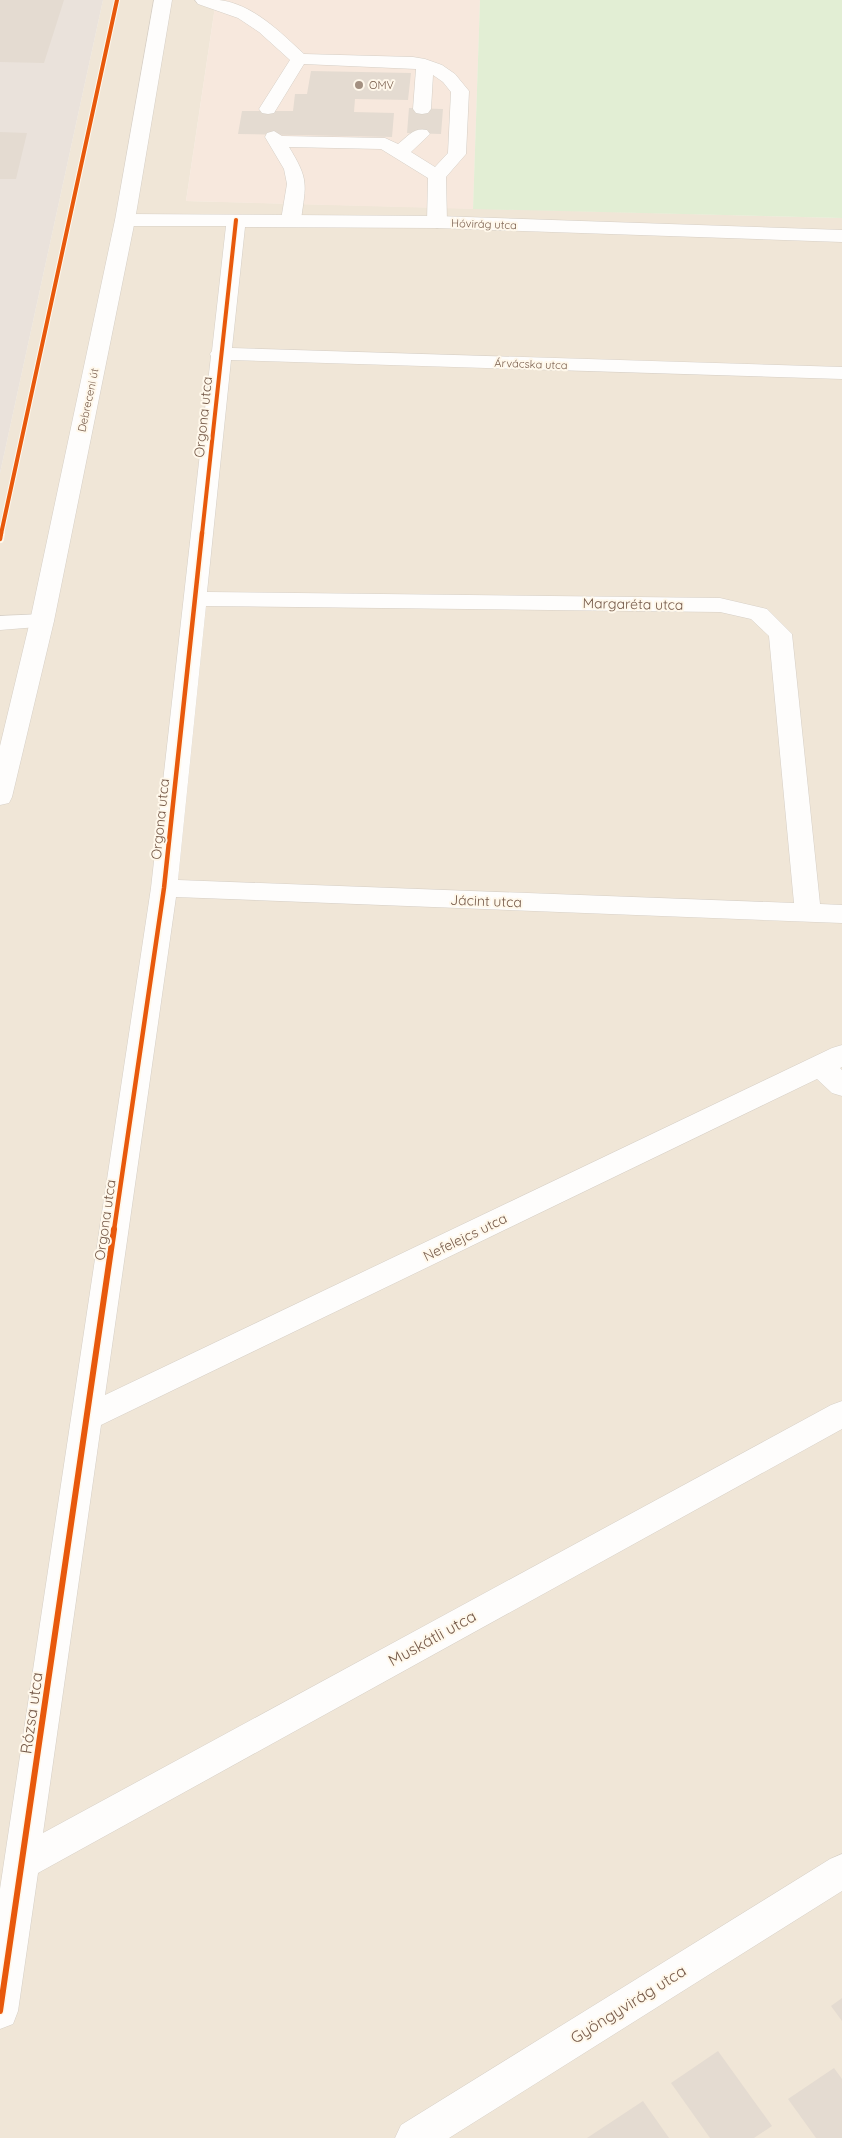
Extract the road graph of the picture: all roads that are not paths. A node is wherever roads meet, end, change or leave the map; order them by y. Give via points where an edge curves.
1 (162, 0) edge
2 (204, 0) edge
3 (299, 59) junction
4 (425, 64) junction
5 (268, 109) dead end
6 (422, 109) dead end
7 (421, 134) dead end
8 (399, 154) junction
9 (437, 176) junction
10 (125, 220) junction
11 (236, 220) junction
12 (291, 220) junction
13 (437, 222) junction
14 (842, 236) edge
15 (220, 354) junction
16 (842, 374) edge
17 (196, 599) junction
18 (42, 621) junction
19 (0, 623) edge
20 (0, 797) edge
21 (164, 888) junction
22 (808, 913) junction
23 (842, 914) edge
24 (832, 1060) edge
25 (842, 1086) edge
26 (842, 1414) edge
27 (87, 1418) junction
28 (22, 1863) junction
29 (842, 1870) edge
30 (0, 2010) edge
31 (414, 2138) edge

1 - 10 street, Debreceni út
2 - 3 street via 244,14
3 - 4 street
3 - 5 street
4 - 6 street
4 - 9 street via 449,78 460,91 457,154
7 - 8 street
8 - 9 street
8 - 12 street via 386,144 276,139 294,169 296,184
9 - 13 street
10 - 11 street, Hóvirág utca
10 - 18 street, Debreceni út
11 - 12 street, Hóvirág utca
11 - 15 street, Orgona utca
12 - 13 street, Hóvirág utca
13 - 14 street, Hóvirág utca
15 - 16 street, Árvácska utca
15 - 17 street, Orgona utca
17 - 21 street, Orgona utca
17 - 22 street, Margaréta utca via 720,605 759,614 780,634
18 - 19 street
18 - 20 street, Debreceni út
21 - 22 street, Jácint utca
21 - 27 street, Orgona utca
22 - 23 street
24 - 25 street
24 - 27 street, Nefelejcs utca
26 - 28 street, Muskátli utca
27 - 28 street, Rózsa utca
28 - 30 street, Rózsa utca
29 - 31 street, Gyöngyvirág utca

